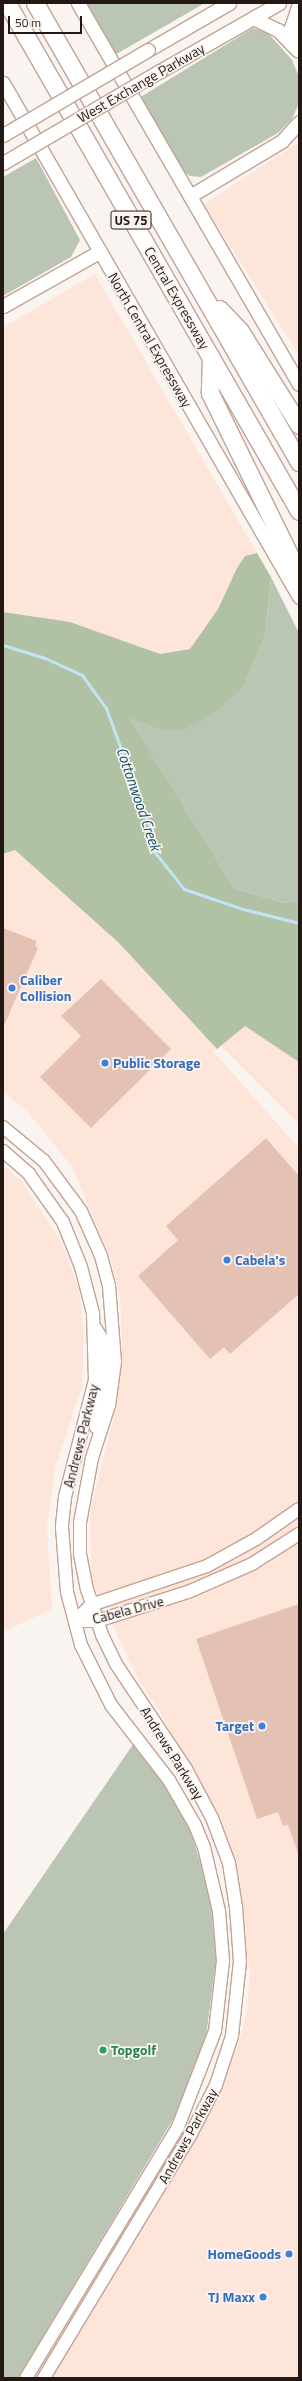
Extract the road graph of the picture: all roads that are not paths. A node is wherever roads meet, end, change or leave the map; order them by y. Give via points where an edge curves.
1 (6, 3) edge
2 (35, 3) edge
3 (78, 3) edge
4 (278, 3) edge
5 (227, 4) edge
6 (299, 4) edge
7 (253, 18) junction
8 (298, 52) edge
9 (3, 83) edge
10 (299, 122) edge
11 (3, 135) edge
12 (3, 163) edge
13 (190, 196) junction
14 (99, 252) junction
15 (200, 289) junction
16 (3, 306) edge
17 (211, 357) junction
18 (299, 384) edge
19 (299, 425) edge
20 (299, 462) edge
21 (299, 511) edge
22 (299, 576) edge
23 (299, 597) edge
24 (3, 1127) edge
25 (3, 1151) edge
26 (81, 1212) junction
27 (63, 1222) junction
28 (95, 1328) junction
29 (101, 1431) junction
30 (299, 1509) edge
31 (299, 1534) edge
32 (91, 1605) junction
33 (75, 1621) junction
34 (97, 1621) junction
35 (223, 1961) junction
36 (240, 1961) junction
37 (102, 2252) junction
38 (115, 2260) junction
39 (26, 2378) edge
40 (44, 2378) edge

1 - 17 highway, Central Expressway / US 75
2 - 15 highway, Central Expressway / US 75
3 - 13 main road
4 - 7 main road, West Exchange Parkway
5 - 11 main road, West Exchange Parkway, bridge
6 - 8 main road via 292,28
7 - 8 main road via 278,30
7 - 12 main road, West Exchange Parkway, bridge
9 - 14 main road, North Central Expressway
10 - 13 main road via 282,141
13 - 18 main road
14 - 16 main road
14 - 23 main road, North Central Expressway
15 - 19 highway via 240,331
15 - 20 highway, Central Expressway / US 75
17 - 21 highway, Central Expressway / US 75
17 - 22 highway via 210,393
24 - 26 street, Andrews Parkway via 44,1161
25 - 27 street, Andrews Parkway via 30,1174
26 - 27 street
26 - 29 street, Andrews Parkway via 101,1256 113,1309 115,1362 109,1405
27 - 28 street, Andrews Parkway via 81,1267
28 - 29 street via 105,1344 103,1384 96,1419 96,1427
28 - 33 street, Andrews Parkway via 95,1380 66,1497 62,1528 68,1592
29 - 32 street, Andrews Parkway via 83,1499 80,1523 80,1554
30 - 32 street, Cabela Drive via 256,1539 207,1566
31 - 34 street, Cabela Drive via 252,1564 218,1581
32 - 33 street, Cabela Drive
32 - 34 street, Andrews Parkway
33 - 34 street, Cabela Drive
33 - 35 street, Andrews Parkway via 93,1673 111,1705 169,1780 195,1825 204,1846 219,1911
34 - 36 street, Andrews Parkway via 116,1664 186,1769 212,1818 229,1863 236,1907
35 - 36 street
35 - 37 street, Andrews Parkway via 215,2031 200,2078 178,2127
36 - 38 street, Andrews Parkway via 232,2036 216,2085 192,2134
37 - 38 street
37 - 39 street, Andrews Parkway
38 - 40 street, Andrews Parkway

